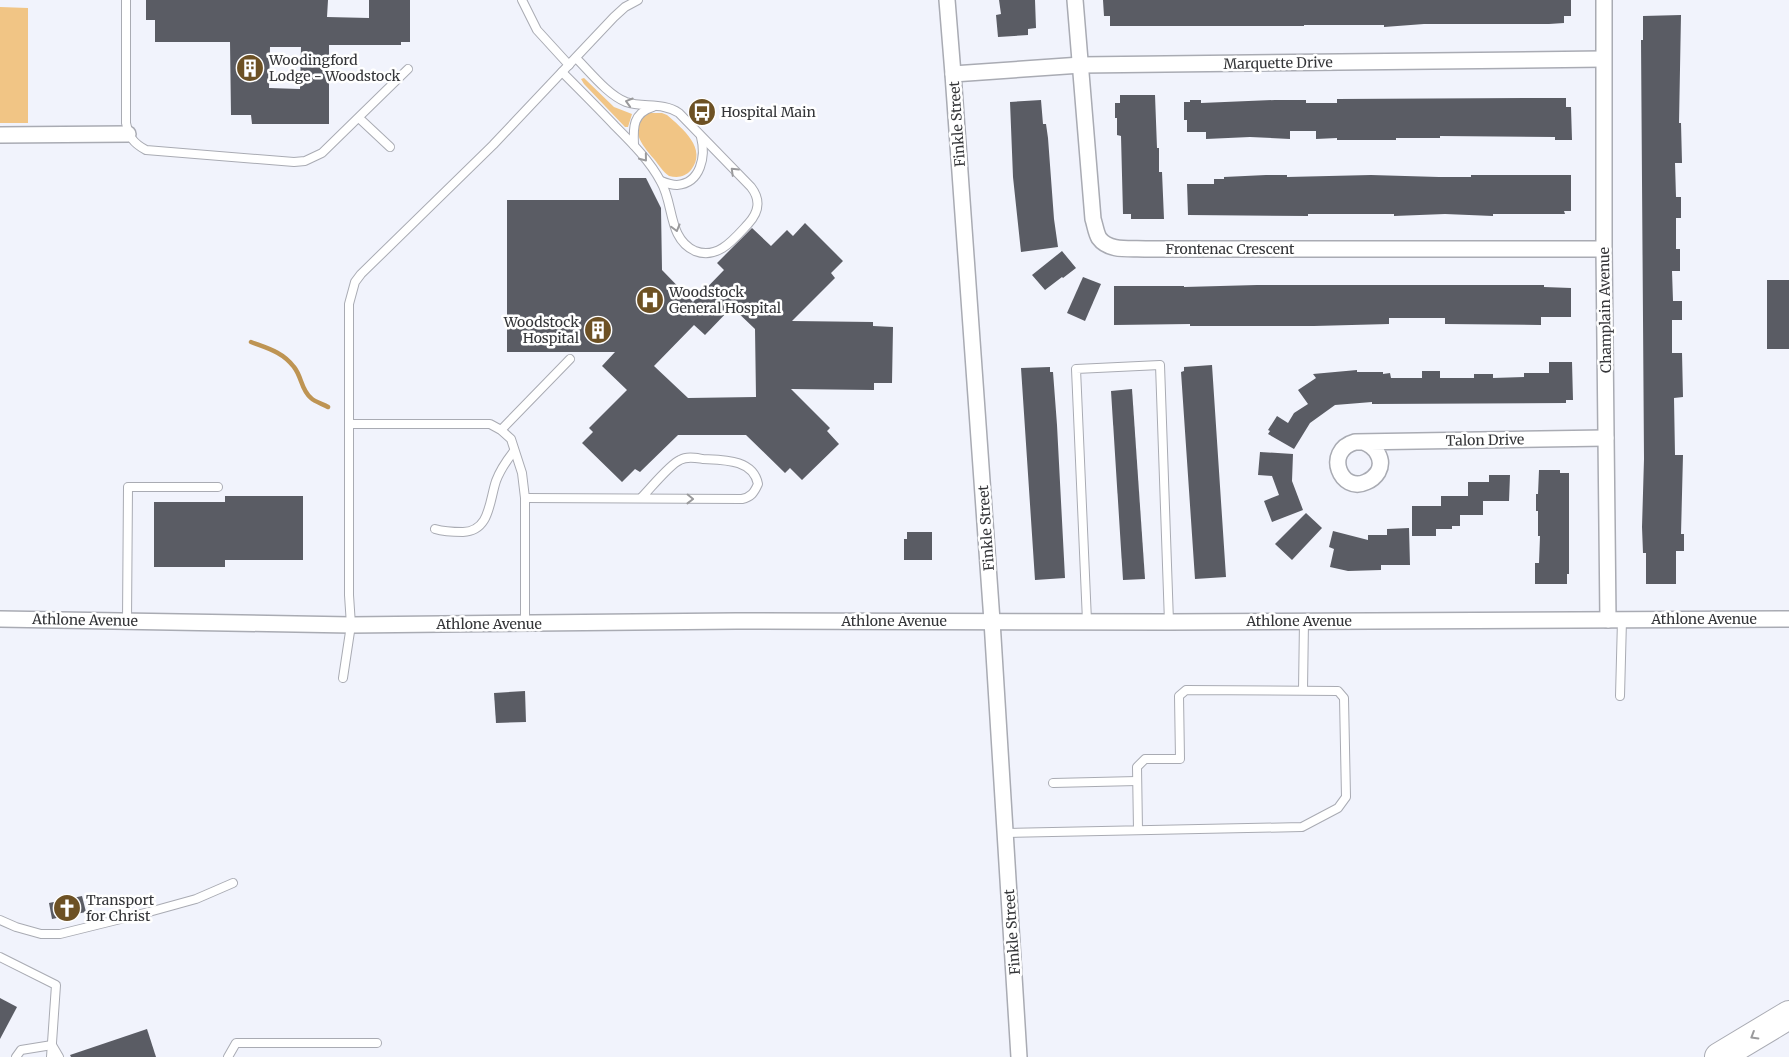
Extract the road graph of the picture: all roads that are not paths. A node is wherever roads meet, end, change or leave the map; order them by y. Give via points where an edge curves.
1 (126, 0) edge
2 (522, 0) edge
3 (638, 0) edge
4 (947, 0) edge
5 (1075, 0) edge
6 (1604, 0) edge
7 (576, 58) junction
8 (1603, 59) junction
9 (570, 65) junction
10 (1081, 65) junction
11 (408, 69) dead end
12 (562, 72) junction
13 (953, 74) junction
14 (655, 106) junction
15 (359, 118) junction
16 (128, 134) junction
17 (0, 135) edge
18 (701, 136) junction
19 (634, 145) junction
20 (390, 147) dead end
21 (661, 181) junction
22 (1604, 249) junction
23 (570, 359) dead end
24 (350, 424) junction
25 (501, 430) junction
26 (1606, 438) junction
27 (1363, 442) dead end
28 (514, 450) junction
29 (218, 487) dead end
30 (525, 498) junction
31 (641, 498) junction
32 (435, 529) dead end
33 (0, 619) edge
34 (1789, 619) edge
35 (127, 620) junction
36 (1615, 620) junction
37 (992, 621) junction
38 (1087, 621) junction
39 (1304, 621) junction
40 (1169, 622) junction
41 (526, 623) junction
42 (350, 625) junction
43 (344, 678) dead end
44 (1303, 690) junction
45 (1620, 696) dead end
46 (1137, 781) junction
47 (1053, 783) dead end
48 (1138, 830) junction
49 (1005, 833) junction
50 (233, 883) dead end
51 (0, 920) edge
52 (0, 957) edge
53 (1789, 1014) edge
54 (377, 1043) dead end
55 (52, 1045) junction
56 (16, 1057) edge
57 (51, 1057) edge
58 (59, 1057) edge
59 (228, 1057) edge
60 (1019, 1057) edge
61 (1719, 1057) edge

1 - 16 lane
2 - 9 lane via 537,30
3 - 7 lane via 625,6
4 - 13 street, Finkle Street
5 - 10 street, Frontenac Crescent
6 - 8 street, Champlain Avenue
7 - 9 lane
14 -> 7 lane via 633,104 618,98
8 - 10 street, Marquette Drive
8 - 22 street, Champlain Avenue
9 - 12 lane
10 - 13 street, Marquette Drive
10 - 22 street, Frontenac Crescent via 1093,219 1099,238 1112,246
11 - 15 lane
12 - 19 lane
12 - 24 lane via 355,282 349,304
13 - 37 street, Finkle Street
14 - 18 lane via 672,108
14 - 19 lane via 637,118
15 - 16 lane via 322,153 305,161 155,151 139,146
15 - 20 lane
16 - 17 street
18 - 21 lane via 703,159 697,174 676,185
21 -> 18 lane via 679,238 695,251 710,254 728,245 754,218 759,202 756,194
19 -> 21 lane
22 - 26 street, Champlain Avenue
23 - 25 lane
24 - 25 lane via 490,424
24 - 42 lane
25 - 28 lane via 511,440
26 - 27 street, Talon Drive
26 - 36 street, Champlain Avenue
28 - 30 lane via 522,473
28 - 32 lane via 497,480 481,525 471,532
29 - 35 lane via 128,487
30 - 31 lane
30 - 41 lane
31 -> 31 lane via 742,499 749,498 758,484 754,474 737,462 685,458 675,462
33 - 35 street, Athlone Avenue
34 - 36 street, Athlone Avenue
35 - 42 street, Athlone Avenue
36 - 39 street, Athlone Avenue
36 - 45 lane
37 - 38 street, Athlone Avenue
37 - 41 street, Athlone Avenue
37 - 49 street, Finkle Street
38 - 40 street, Athlone Avenue
38 - 40 lane via 1076,369 1160,365
39 - 40 street, Athlone Avenue
39 - 44 lane
41 - 42 street, Athlone Avenue
42 - 43 lane
44 - 46 lane via 1186,690 1179,696 1180,759 1145,759 1137,767
44 - 48 lane via 1338,691 1344,698 1346,797 1338,808 1302,828
46 - 47 lane
46 - 48 lane
48 - 49 lane
49 - 60 street, Finkle Street
50 - 51 lane via 196,899 60,934 27,931
52 - 55 lane via 56,986
53 -> 61 highway
54 - 59 lane via 236,1042
55 - 56 lane via 20,1050
55 - 57 lane
55 - 58 lane

